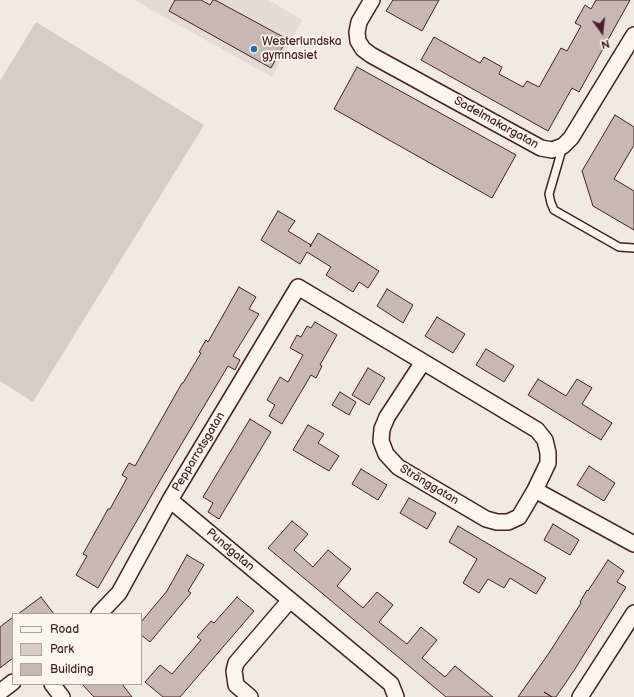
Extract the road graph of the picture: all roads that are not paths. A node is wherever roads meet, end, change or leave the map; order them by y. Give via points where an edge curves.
1 (372, 0) edge
2 (634, 34) edge
3 (563, 146) junction
4 (634, 248) edge
5 (298, 287) joint
6 (423, 362) junction
7 (535, 490) junction
8 (170, 500) junction
9 (634, 544) edge
10 (290, 600) junction
11 (100, 613) edge
12 (634, 613) edge
13 (12, 683) edge
14 (53, 685) edge
15 (0, 692) edge
16 (62, 697) edge
17 (250, 697) edge
18 (396, 697) edge
19 (580, 697) edge

1 - 3 street, Sadelmakargatan via 359,22 357,32 358,41 363,49 542,148 552,150
2 - 3 street via 572,138
3 - 4 lane via 549,194 554,210 619,247
5 - 6 street, Stränggatan
5 - 8 street, Pepparrotsgatan
6 - 7 street, Stränggatan via 537,430 544,440 548,463
6 - 7 street, Stränggatan via 382,429 381,441 386,454 398,467 486,519 497,522 508,522 519,517
7 - 9 street
8 - 10 street, Pundgatan
8 - 11 street, Pepparrotsgatan via 119,593
10 - 17 street via 236,663 236,686
10 - 18 street, Pundgatan via 391,684
12 - 19 street
13 - 15 street
14 - 16 street

